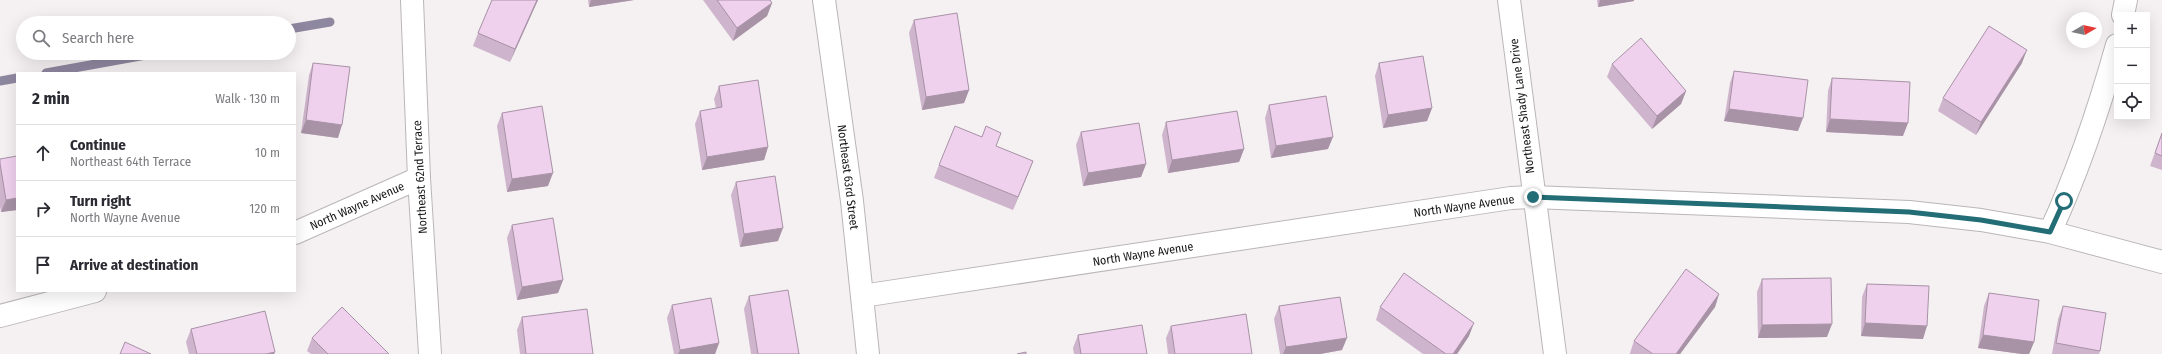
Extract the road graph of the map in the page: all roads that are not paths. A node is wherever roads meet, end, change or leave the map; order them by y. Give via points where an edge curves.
1 (412, 0) edge
2 (824, 0) edge
3 (1509, 0) edge
4 (2126, 0) edge
5 (2124, 12) edge
6 (2116, 48) edge
7 (419, 178) junction
8 (1533, 197) junction
9 (2050, 232) junction
10 (296, 233) edge
11 (2162, 262) edge
12 (91, 292) edge
13 (862, 296) junction
14 (0, 316) edge
15 (430, 354) edge
16 (868, 354) edge
17 (1555, 354) edge

1 - 7 street, Northeast 62nd Terrace
2 - 13 street, Northeast 63rd Street via 852,201
3 - 8 street, Northeast Shady Lane Drive
4 - 5 street
6 - 9 street via 2100,105
7 - 10 street, North Wayne Avenue
7 - 15 street, Northeast 62nd Terrace
8 - 9 street, North Wayne Avenue via 1909,212 1981,220
8 - 13 street, North Wayne Avenue via 1495,200
8 - 17 street, Northeast Shady Lane Drive
9 - 11 street, North Wayne Avenue
12 - 14 street
13 - 16 street, Northeast 63rd Street

